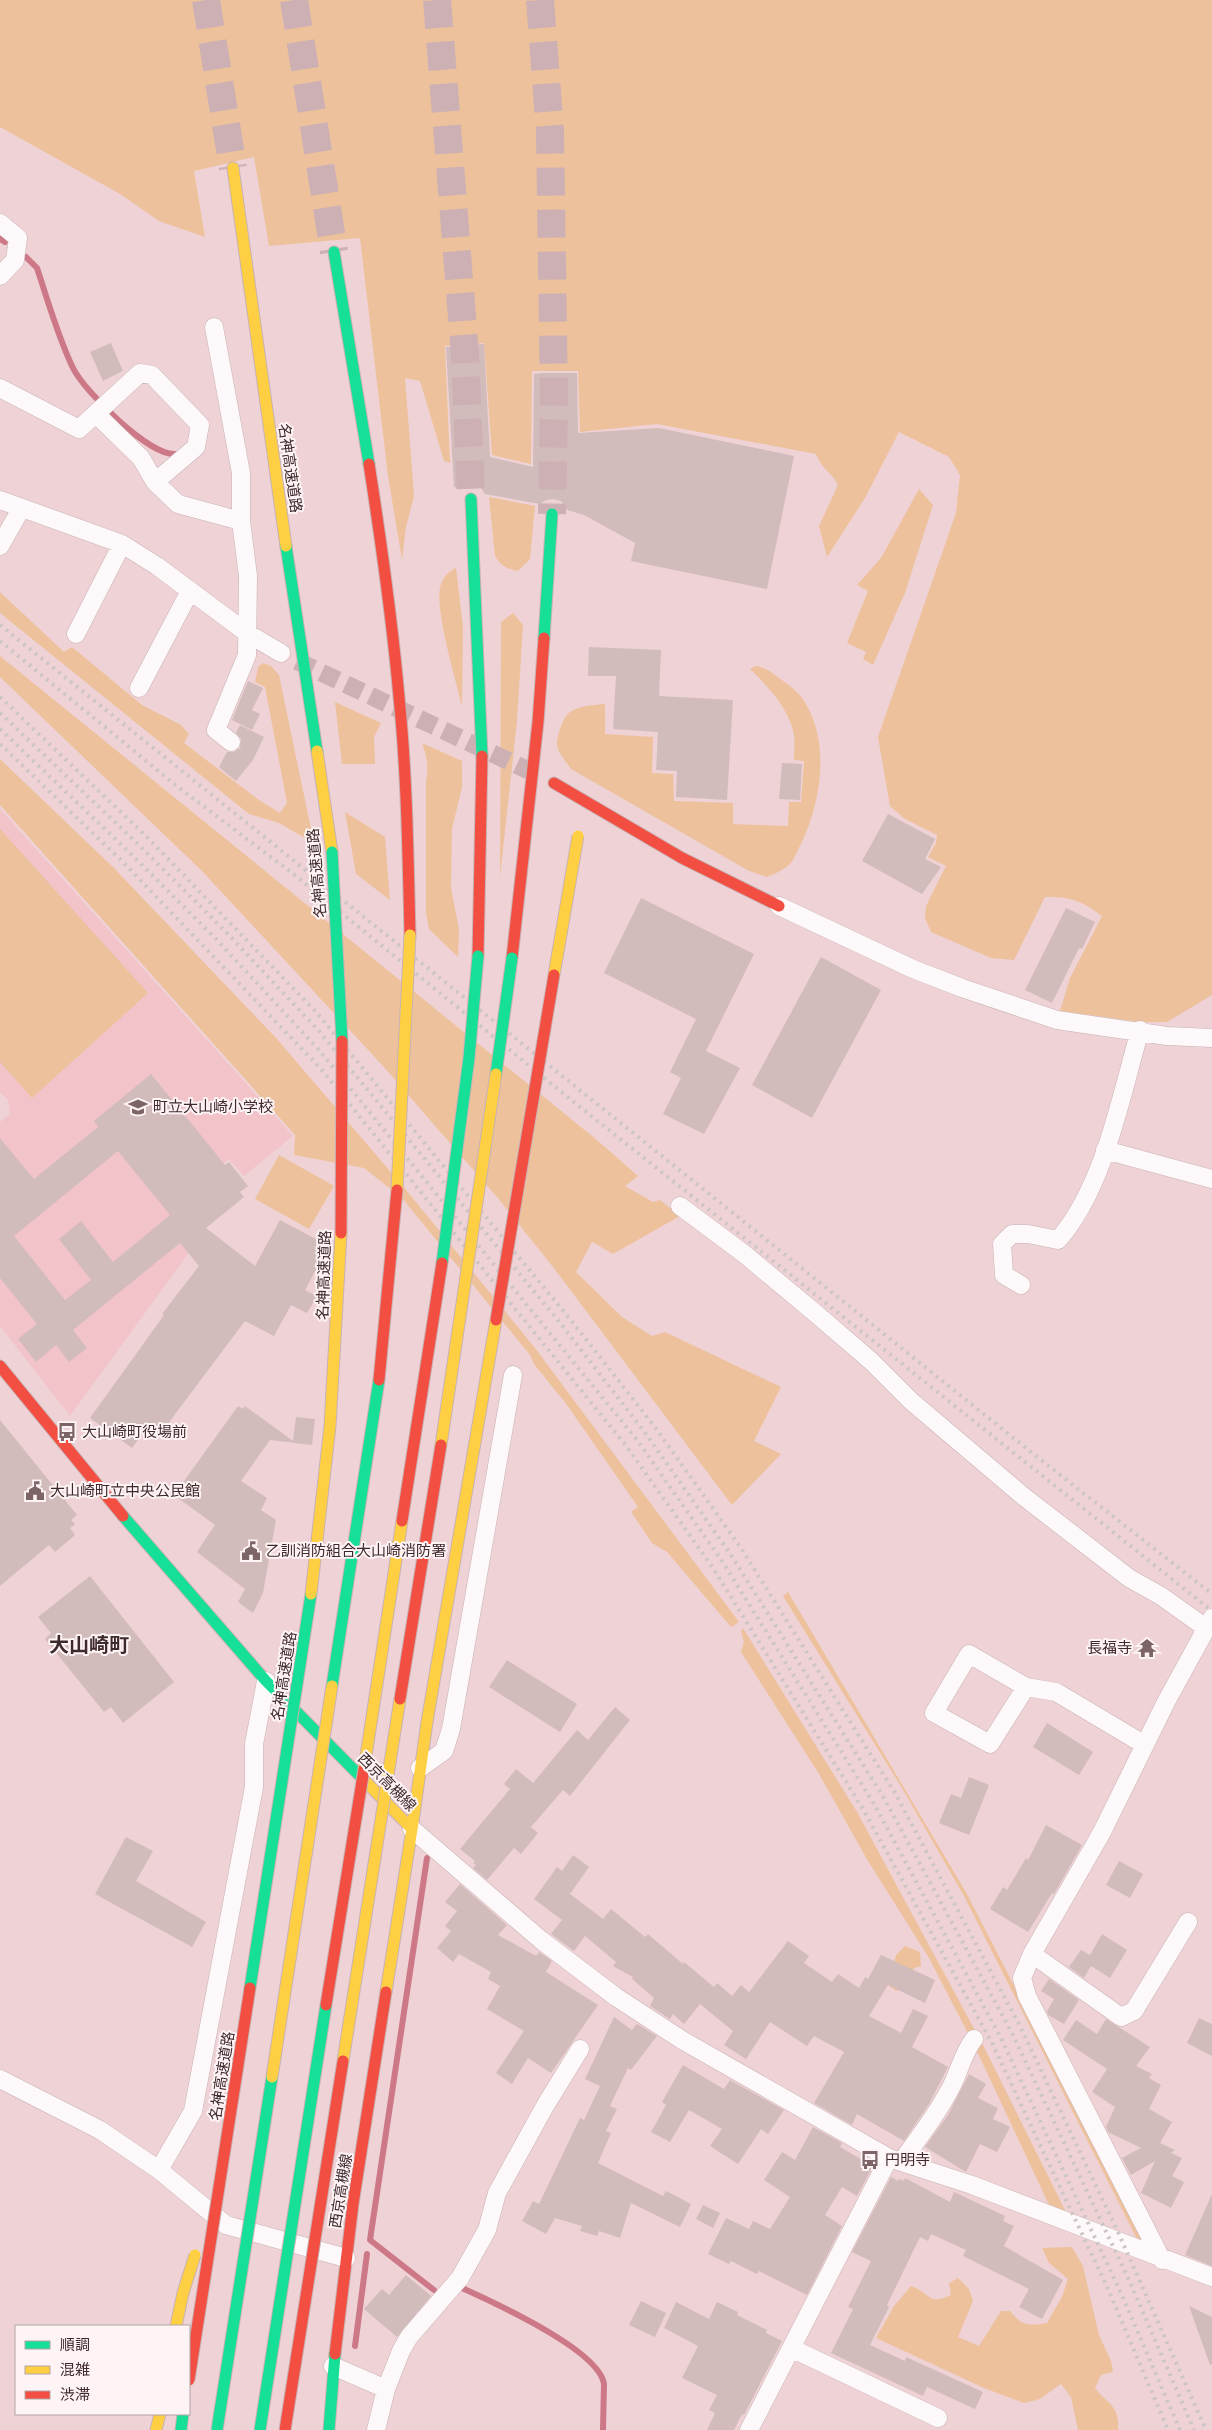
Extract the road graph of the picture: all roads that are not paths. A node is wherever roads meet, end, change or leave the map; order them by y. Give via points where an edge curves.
1 (233, 168) tunnel mouth
2 (0, 223) edge
3 (334, 252) tunnel mouth
4 (0, 276) edge
5 (214, 327) dead end
6 (0, 388) edge
7 (96, 414) junction
8 (155, 482) junction
9 (471, 499) tunnel mouth
10 (0, 500) edge
11 (21, 509) junction
12 (552, 514) tunnel mouth
13 (241, 521) junction
14 (122, 544) junction
15 (0, 546) edge
16 (190, 591) junction
17 (247, 633) junction
18 (76, 634) dead end
19 (280, 653) tunnel mouth
20 (140, 688) dead end
21 (231, 742) dead end
22 (554, 783) dead end
23 (579, 832) dead end
24 (779, 906) joint
25 (1140, 1030) junction
26 (1212, 1038) edge
27 (1105, 1150) junction
28 (1212, 1180) edge
29 (680, 1206) dead end
30 (1021, 1286) dead end
31 (0, 1366) edge
32 (513, 1375) dead end
33 (1209, 1622) edge
34 (266, 1681) junction
35 (1026, 1687) junction
36 (1145, 1745) junction
37 (420, 1768) junction
38 (412, 1829) junction
39 (1188, 1922) dead end
40 (1032, 1954) junction
41 (974, 2039) dead end
42 (580, 2049) dead end
43 (0, 2079) edge
44 (895, 2160) junction
45 (223, 2163) junction
46 (159, 2170) junction
47 (346, 2258) junction
48 (1162, 2260) junction
49 (310, 2269) junction
50 (1212, 2277) edge
51 (176, 2325) edge
52 (791, 2348) junction
53 (333, 2366) junction
54 (190, 2374) edge
55 (386, 2389) junction
56 (160, 2415) edge
57 (183, 2415) edge
58 (938, 2418) dead end
59 (156, 2430) edge
60 (181, 2430) edge
61 (217, 2430) edge
62 (260, 2430) edge
63 (285, 2430) edge
64 (297, 2430) edge
65 (329, 2430) edge
66 (376, 2430) edge
67 (749, 2430) edge

1 - 45 main road, 名神高速道路, bridge via 332,852 343,1078 339,1301 322,1523
2 - 4 street via 18,238 15,260
3 - 61 main road, bridge via 383,559 404,749 410,935 406,1062 389,1295 376,1402
5 - 13 street via 241,473
6 - 7 street via 79,429
7 - 8 street via 141,458
7 - 8 street via 140,373 152,374 200,425 196,446
8 - 13 street via 178,504
9 - 62 main road, bridge via 482,765 478,956 469,1058 438,1292
10 - 11 street
11 - 14 street
11 - 15 street
12 - 49 main road, bridge via 538,722 512,958 463,1303
13 - 17 street via 248,576
14 - 16 street
14 - 18 street
16 - 17 street
16 - 20 street
17 - 19 street
17 - 21 street via 247,655 216,730
22 - 24 main road via 584,806
23 - 37 main road, bridge
24 - 25 street via 896,962 990,998 1057,1020
25 - 26 street via 1166,1036
25 - 27 street
27 - 28 street
27 - 30 street via 1085,1201 1058,1240 1012,1234 1002,1244 1004,1274
29 - 33 street via 814,1312 1023,1496 1129,1578
31 - 34 main road, 西京高槻線 via 123,1520
32 - 37 street via 450,1729 444,1751
33 - 36 street
34 - 38 main road, 西京高槻線
34 - 46 street via 254,1744 254,1787 193,2111
35 - 35 street via 969,1654 934,1713 990,1744
35 - 36 street via 1056,1692
36 - 40 street via 1102,1832
37 - 38 main road
38 - 44 street via 541,1940 616,1997 682,2040
38 - 47 main road, 西京高槻線
39 - 40 street via 1134,2011 1121,2017
40 - 48 street via 1022,1978 1027,1996
41 - 44 street via 964,2052 962,2065 948,2094
42 - 55 street via 497,2193 487,2230 460,2278 401,2350
43 - 46 street via 100,2130
44 - 48 street via 972,2185
44 - 52 street
45 - 51 main road, bridge
45 - 54 main road, 名神高速道路, bridge
46 - 47 street via 226,2225
47 - 53 main road, 西京高槻線
48 - 50 street
49 - 63 main road, bridge
49 - 64 main road, bridge
52 - 58 street
52 - 67 street
53 - 55 street
53 - 65 main road, 西京高槻線
55 - 66 street
56 - 59 main road
57 - 60 main road

